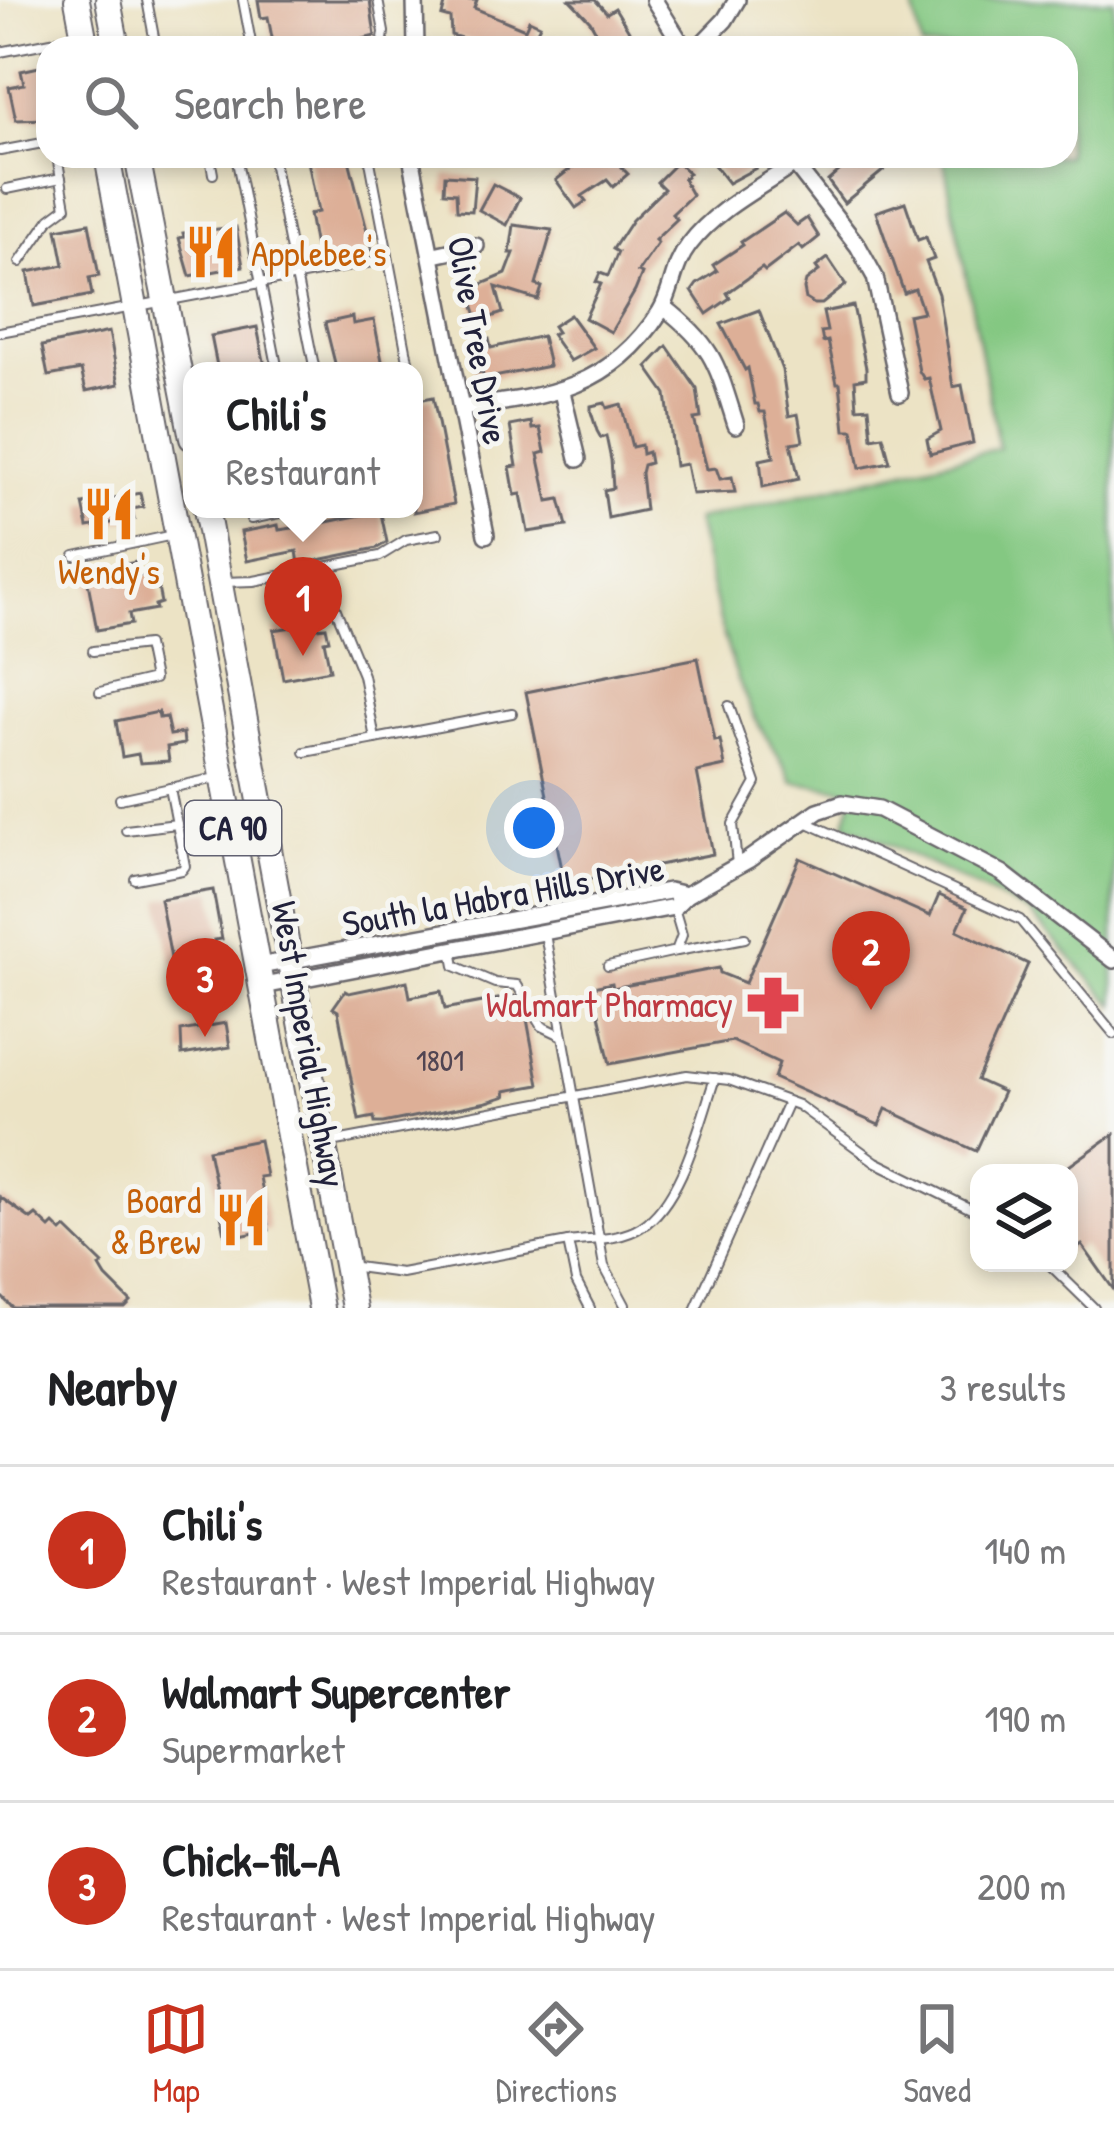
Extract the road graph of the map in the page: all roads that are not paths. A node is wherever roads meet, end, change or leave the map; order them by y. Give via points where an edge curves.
1 (77, 0) edge
2 (108, 0) edge
3 (147, 0) edge
4 (243, 0) edge
5 (378, 0) edge
6 (415, 0) edge
7 (653, 0) edge
8 (736, 0) edge
9 (84, 36) edge
10 (115, 36) edge
11 (154, 36) edge
12 (250, 36) edge
13 (384, 36) edge
14 (416, 36) edge
15 (676, 36) edge
16 (710, 36) edge
17 (36, 48) edge
18 (0, 52) edge
19 (36, 144) edge
20 (0, 152) edge
21 (59, 168) edge
22 (109, 168) edge
23 (139, 168) edge
24 (212, 168) edge
25 (238, 168) edge
26 (274, 168) edge
27 (371, 168) edge
28 (414, 168) edge
29 (784, 168) edge
30 (802, 168) edge
31 (213, 174) dead end
32 (61, 178) junction
33 (7, 190) dead end
34 (476, 246) dead end
35 (434, 255) junction
36 (388, 259) junction
37 (20, 262) dead end
38 (296, 277) junction
39 (261, 283) junction
40 (166, 300) junction
41 (136, 305) junction
42 (664, 307) junction
43 (0, 332) edge
44 (276, 362) edge
45 (313, 362) edge
46 (408, 362) edge
47 (183, 390) edge
48 (562, 392) junction
49 (900, 393) dead end
50 (461, 408) junction
51 (736, 425) dead end
52 (578, 459) dead end
53 (208, 518) edge
54 (178, 526) junction
55 (439, 534) dead end
56 (486, 535) dead end
57 (75, 556) dead end
58 (220, 583) junction
59 (330, 595) dead end
60 (227, 616) junction
61 (93, 651) dead end
62 (100, 692) dead end
63 (729, 706) dead end
64 (512, 713) dead end
65 (376, 739) junction
66 (305, 752) dead end
67 (224, 777) junction
68 (170, 788) junction
69 (120, 799) dead end
70 (804, 821) junction
71 (177, 824) junction
72 (126, 830) dead end
73 (737, 866) junction
74 (135, 879) dead end
75 (680, 901) junction
76 (545, 932) junction
77 (745, 938) dead end
78 (452, 949) junction
79 (676, 951) junction
80 (1114, 960) edge
81 (608, 966) dead end
82 (291, 971) junction
83 (261, 976) junction
84 (1114, 1034) edge
85 (565, 1037) junction
86 (715, 1078) junction
87 (574, 1096) junction
88 (788, 1102) junction
89 (323, 1144) junction
90 (970, 1209) edge
91 (599, 1238) junction
92 (568, 1242) junction
93 (346, 1266) junction
94 (1057, 1272) edge
95 (626, 1305) dead end
96 (321, 1308) edge
97 (354, 1308) edge
98 (590, 1308) edge
99 (697, 1308) edge
100 (1094, 1308) edge

1 - 9 main road
2 - 10 main road
3 - 11 lane
4 - 12 lane
5 - 13 lane
6 - 14 street
7 - 15 street
8 - 16 street
17 - 18 lane
19 - 20 lane
21 - 32 lane
22 - 41 main road, West Imperial Highway / CA 90
23 - 40 main road
24 - 31 lane
25 - 39 lane
26 - 38 lane
27 - 36 lane
28 - 35 street, Olive Tree Drive
29 - 42 street via 690,243 672,270
30 - 49 street via 874,277
32 - 33 lane
32 - 37 lane via 66,207
34 - 35 street
35 - 50 street, Olive Tree Drive
36 - 38 lane
36 - 46 lane
38 - 39 lane
38 - 45 lane
39 - 40 lane
39 - 44 lane
40 - 41 lane
40 - 47 main road
41 - 43 lane
41 - 54 main road, West Imperial Highway / CA 90
42 - 48 street via 606,370
42 - 51 street via 716,358
48 - 50 street
48 - 52 street
50 - 56 street, Olive Tree Drive
53 - 58 main road, West Imperial Highway / CA 90
54 - 57 lane
54 - 60 main road via 189,527 205,606
54 - 67 main road, West Imperial Highway / CA 90
55 - 58 lane via 380,556
58 - 60 main road, West Imperial Highway / CA 90
59 - 65 lane via 363,675
60 - 82 main road, West Imperial Highway / CA 90
61 - 62 lane via 148,645 154,680
63 - 73 lane via 756,783 733,824
64 - 65 lane
65 - 66 lane
67 - 68 lane
67 - 83 main road, West Imperial Highway / CA 90
68 - 69 lane
68 - 71 lane
70 - 73 street, South la Habra Hills Drive
70 - 80 street, South la Habra Hills Drive via 842,803 880,809 1002,873
70 - 84 lane via 1019,920
71 - 72 lane
71 - 74 lane via 182,870
73 - 75 street, South la Habra Hills Drive
75 - 76 street, South la Habra Hills Drive
75 - 79 lane
75 - 82 street, South la Habra Hills Drive via 669,891
76 - 78 street, South la Habra Hills Drive
76 - 85 lane
77 - 79 lane
78 - 82 street, South la Habra Hills Drive
78 - 85 lane via 455,965 517,985 542,1026
79 - 81 lane
82 - 83 street, South la Habra Hills Drive
82 - 89 main road, West Imperial Highway / CA 90
83 - 96 main road, West Imperial Highway / CA 90
85 - 87 lane
86 - 87 lane via 687,1075
86 - 88 lane
86 - 91 lane via 665,1207 640,1228
87 - 89 lane
87 - 91 lane
88 - 90 lane via 876,1162
88 - 99 lane
89 - 93 main road, West Imperial Highway / CA 90
91 - 92 lane
91 - 95 lane
92 - 93 lane via 401,1273
92 - 98 lane
93 - 97 main road, West Imperial Highway / CA 90
94 - 100 lane

